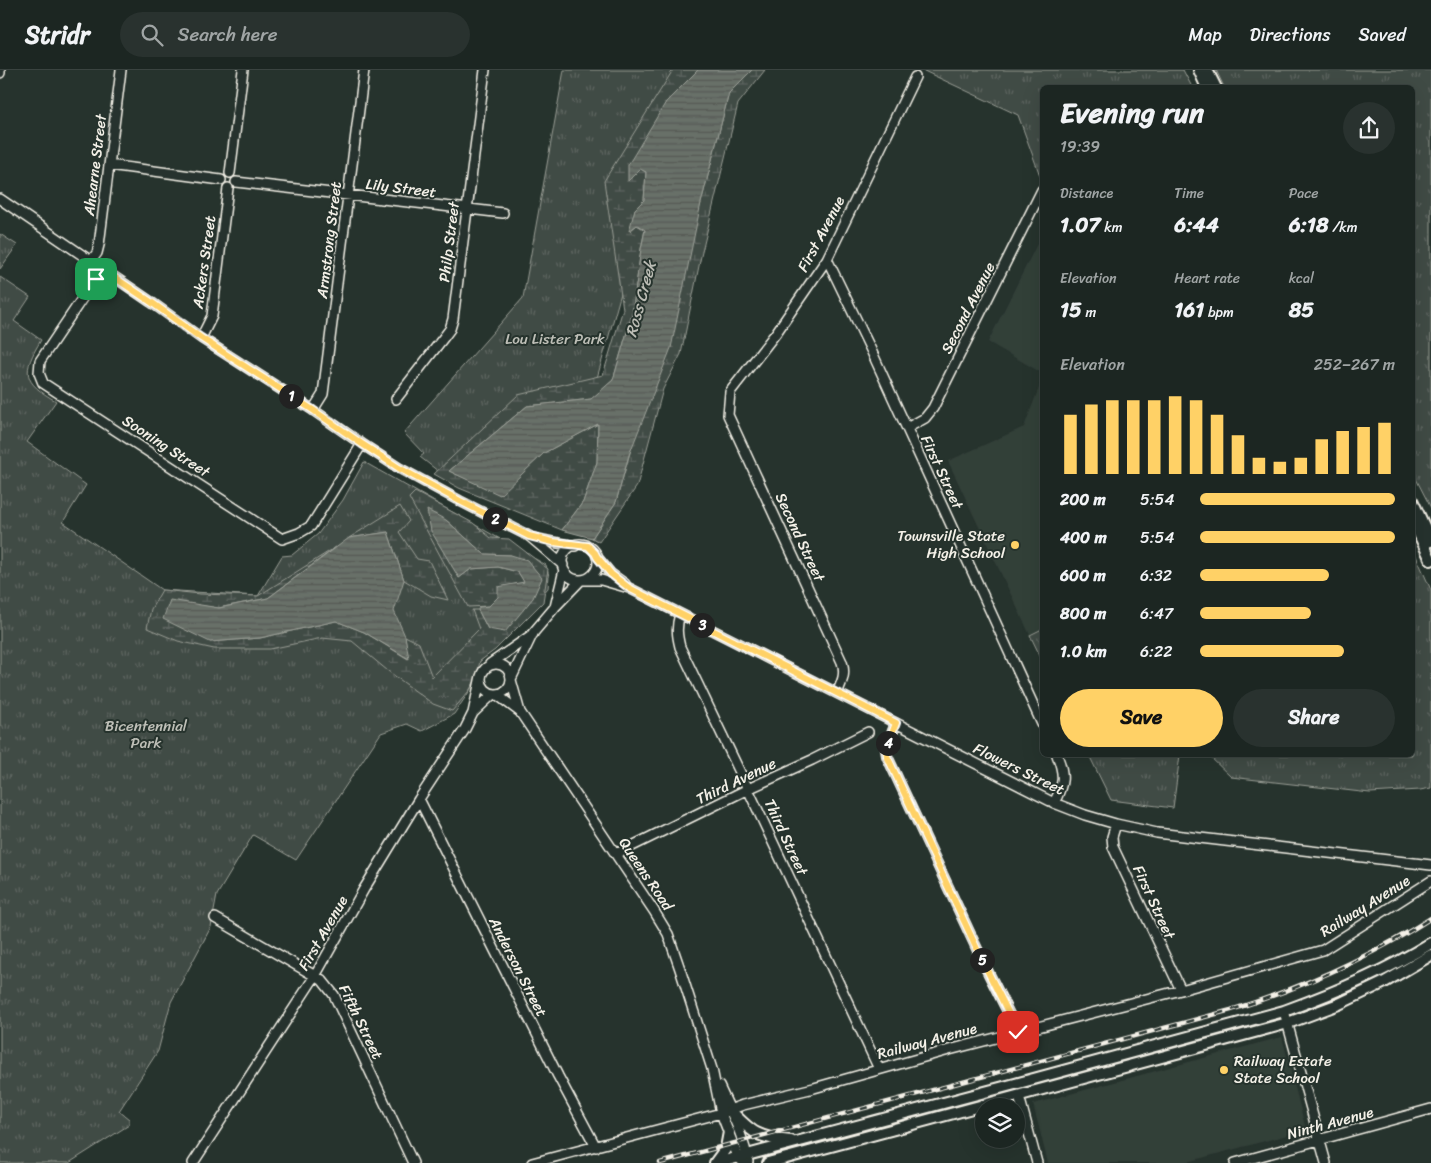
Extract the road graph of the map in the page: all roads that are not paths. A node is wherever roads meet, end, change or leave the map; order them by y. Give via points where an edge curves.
1 (121, 70) edge
2 (242, 70) edge
3 (364, 70) edge
4 (485, 70) edge
5 (1199, 70) edge
6 (1207, 70) edge
7 (915, 77) dead end
8 (1206, 85) edge
9 (1214, 85) edge
10 (109, 166) junction
11 (230, 173) junction
12 (221, 180) junction
13 (232, 185) junction
14 (1040, 194) edge
15 (348, 196) junction
16 (0, 199) edge
17 (467, 210) junction
18 (503, 214) dead end
19 (828, 259) junction
20 (91, 261) junction
21 (102, 269) junction
22 (201, 338) junction
23 (730, 392) joint
24 (396, 399) dead end
25 (313, 410) junction
26 (907, 428) junction
27 (362, 444) junction
28 (1415, 506) edge
29 (1415, 525) edge
30 (529, 536) junction
31 (1431, 541) edge
32 (575, 546) junction
33 (597, 557) junction
34 (1431, 560) edge
35 (564, 568) junction
36 (583, 580) junction
37 (629, 588) junction
38 (555, 607) junction
39 (680, 614) junction
40 (533, 634) junction
41 (490, 664) junction
42 (480, 676) junction
43 (511, 679) junction
44 (837, 693) junction
45 (495, 694) junction
46 (520, 712) junction
47 (473, 713) junction
48 (1040, 720) edge
49 (896, 723) junction
50 (868, 732) dead end
51 (1058, 757) edge
52 (748, 789) junction
53 (418, 799) junction
54 (1054, 803) junction
55 (1116, 824) junction
56 (616, 854) junction
57 (1431, 865) edge
58 (1431, 881) edge
59 (215, 918) dead end
60 (1431, 943) edge
61 (1431, 955) edge
62 (315, 976) junction
63 (1181, 990) junction
64 (1284, 1011) junction
65 (1288, 1023) junction
66 (1018, 1032) junction
67 (879, 1069) junction
68 (1019, 1096) junction
69 (1431, 1109) edge
70 (725, 1111) junction
71 (729, 1132) junction
72 (1320, 1140) junction
73 (796, 1142) junction
74 (596, 1147) junction
75 (744, 1160) edge
76 (193, 1163) edge
77 (413, 1163) edge
78 (532, 1163) edge
79 (716, 1163) edge
80 (768, 1163) edge
81 (1037, 1163) edge
82 (1235, 1163) edge
83 (1326, 1163) edge

1 - 10 street, Ahearne Street
2 - 11 street
3 - 15 street, Armstrong Street
4 - 17 street, Philp Street
5 - 8 main road
6 - 9 main road
7 - 19 street, First Avenue
10 - 12 street
10 - 20 street, Ahearne Street via 99,245
11 - 12 street
11 - 13 street via 234,176
12 - 13 street via 224,186
13 - 15 street, Lily Street
13 - 22 street, Ackers Street via 212,316
14 - 26 street, Second Avenue via 933,408 926,418
15 - 17 street, Lily Street
15 - 25 street, Armstrong Street via 323,394
16 - 20 street
17 - 18 street, Lily Street
17 - 24 street, Philp Street via 450,329
19 - 23 street, First Avenue
19 - 26 street, First Street
20 - 21 street
21 - 22 street
21 - 27 street, Sooning Street via 40,361 39,373 43,383 282,539 311,526
22 - 25 street
23 - 44 street, Second Street via 728,415 842,662 844,675
25 - 27 street
26 - 48 street, First Street
27 - 30 street via 399,468
28 - 31 main road
29 - 34 main road
30 - 32 street
30 - 35 street
32 - 33 street via 588,546
32 - 35 street via 565,553
33 - 36 street via 594,574
33 - 37 street, Flowers Street
35 - 36 street via 571,578
35 - 38 street
36 - 37 street, Flowers Street via 601,580
36 - 38 street
37 - 39 street, Flowers Street
38 - 40 street
39 - 44 street, Flowers Street
39 - 52 street, Third Street via 677,632 680,647
40 - 41 street
40 - 43 street
41 - 42 street
41 - 43 street via 504,666
42 - 45 street via 483,688
42 - 47 street, First Avenue
43 - 45 street via 504,692
43 - 46 street, Queens Road
44 - 49 street, Flowers Street
45 - 46 street, Queens Road
45 - 47 street, First Avenue
46 - 56 street, Queens Road
47 - 53 street, First Avenue
49 - 54 street, Flowers Street
49 - 66 street via 886,749 887,756
50 - 52 street, Third Avenue
51 - 54 street via 1063,777
52 - 56 street, Third Avenue
52 - 67 street, Third Street
53 - 62 street, First Avenue
53 - 74 street, Anderson Street
54 - 55 street, Flowers Street
55 - 57 street, Flowers Street via 1157,832
55 - 63 street, First Street via 1113,847
56 - 70 street, Queens Road via 668,934
58 - 63 street, Railway Avenue via 1323,950
59 - 62 street, Fifth Street
60 - 64 main road via 1376,973
61 - 65 main road via 1339,1004
62 - 76 street, First Avenue
62 - 77 street, Fifth Street via 334,995
63 - 66 street, Railway Avenue
64 - 65 street
64 - 73 main road
65 - 68 main road
65 - 72 street
66 - 67 street, Railway Avenue
67 - 70 street, Railway Avenue
68 - 80 main road
68 - 81 street
69 - 72 street, Ninth Avenue
70 - 71 street, Queens Road
70 - 73 main road via 752,1132
70 - 74 street, Railway Avenue
70 - 75 street, Queens Road
71 - 75 street, Queens Road
71 - 79 main road via 726,1148
72 - 82 street, Ninth Avenue
72 - 83 street
73 - 75 main road
74 - 78 street, Railway Avenue
75 - 79 main road

